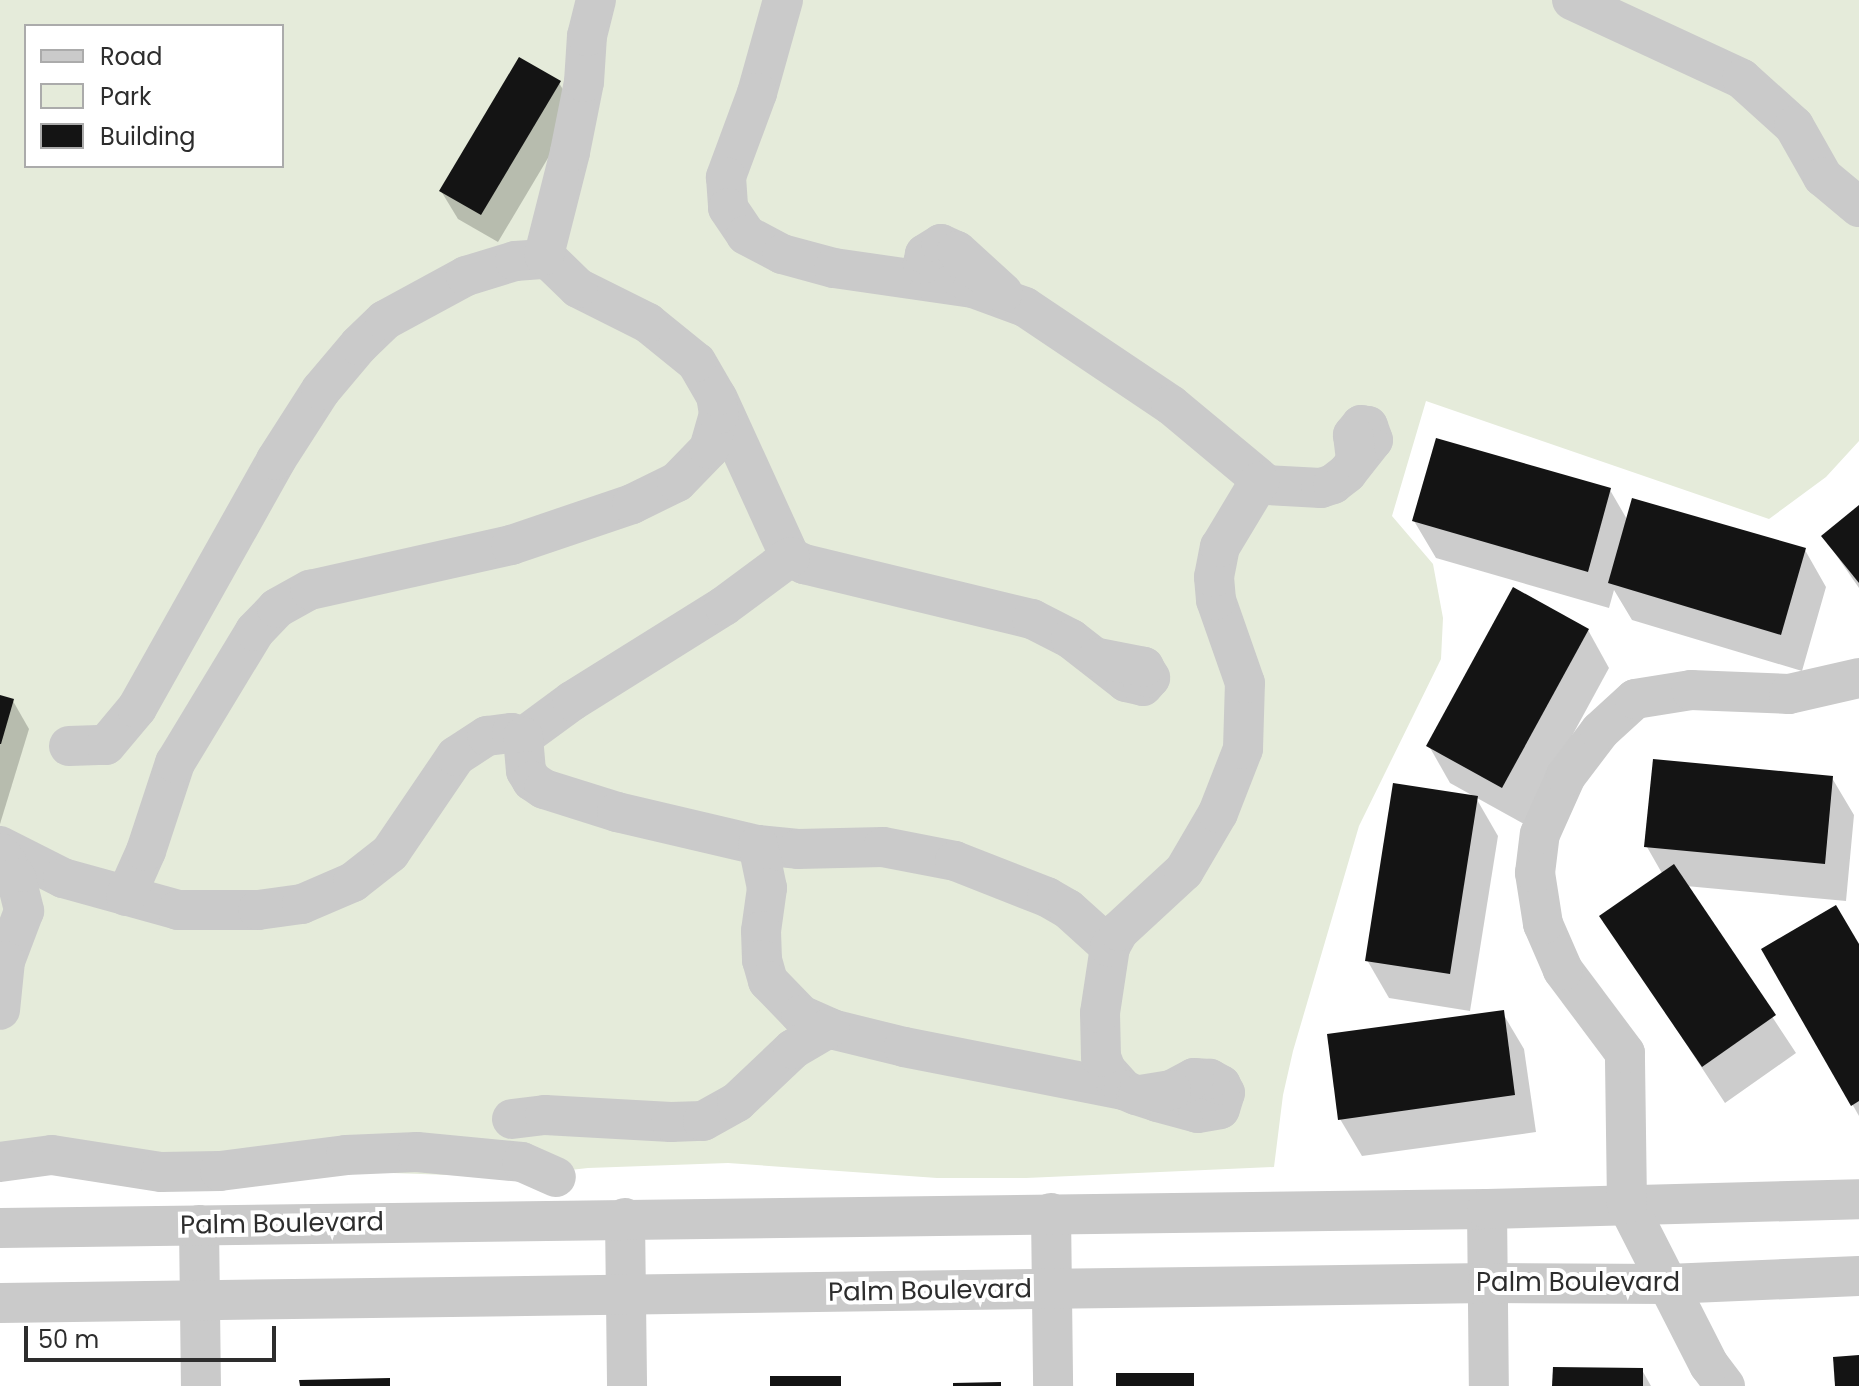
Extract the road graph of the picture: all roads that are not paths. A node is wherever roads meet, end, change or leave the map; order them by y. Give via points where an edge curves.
1 (596, 0) edge
2 (783, 0) edge
3 (1572, 0) edge
4 (1859, 207) edge
5 (545, 259) junction
6 (716, 396) junction
7 (1356, 458) dead end
8 (1259, 482) junction
9 (790, 557) junction
10 (1098, 658) dead end
11 (1859, 678) edge
12 (523, 737) junction
13 (69, 746) dead end
14 (758, 845) junction
15 (0, 846) edge
16 (0, 853) edge
17 (63, 878) junction
18 (126, 896) junction
19 (23, 907) junction
20 (1110, 947) junction
21 (0, 1010) edge
22 (829, 1028) junction
23 (512, 1119) dead end
24 (0, 1162) edge
25 (556, 1177) dead end
26 (1859, 1199) edge
27 (1627, 1204) junction
28 (1487, 1209) junction
29 (1051, 1213) junction
30 (625, 1218) junction
31 (199, 1225) junction
32 (0, 1228) edge
33 (1859, 1276) edge
34 (1488, 1283) junction
35 (1668, 1284) junction
36 (1052, 1289) junction
37 (626, 1295) junction
38 (200, 1300) junction
39 (0, 1303) edge
40 (201, 1386) edge
41 (627, 1386) edge
42 (1053, 1386) edge
43 (1489, 1386) edge
44 (1725, 1386) edge

1 - 5 street via 573,138
2 - 8 street via 757,93 729,165 725,198 732,218 754,241 834,268 973,288 1012,302 1051,322 1171,405
3 - 4 street via 1742,79 1794,126 1823,177
5 - 6 street via 578,288 648,323 673,342 696,362
5 - 13 street via 515,261 466,276 385,320 359,345 321,390 276,460 137,708 106,745
6 - 9 street
6 - 18 street via 719,426 709,449 690,472 656,492 532,538 310,590 277,608 255,631 175,763
7 - 8 street via 1347,473 1321,488
8 - 20 street via 1220,547 1214,577 1216,600 1245,683 1243,749 1218,813 1184,871 1119,931
9 - 10 street via 1032,619
9 - 12 street
11 - 27 street via 1789,694 1691,690 1635,699 1600,731 1566,776 1540,834 1535,873 1543,924 1563,970 1625,1053
12 - 14 street via 526,771 544,789
12 - 18 street via 487,736 456,756 390,853 326,896 258,910 178,910
14 - 20 street via 895,848 966,864 1068,909
14 - 22 street via 766,877 761,931 768,981 790,1007
15 - 17 street
16 - 19 street via 16,878
17 - 18 street
17 - 19 street via 34,889
19 - 21 street via 5,961
20 - 22 street via 1100,1013 1101,1057 1106,1070 1131,1093
22 - 23 street via 793,1049 737,1102 703,1121 545,1115
24 - 25 street via 44,1155 161,1172 220,1171 417,1152 522,1162
26 - 27 street, Palm Boulevard
27 - 28 street, Palm Boulevard
27 - 35 street
28 - 29 street, Palm Boulevard
28 - 34 street
29 - 30 street, Palm Boulevard
29 - 36 street
30 - 31 street, Palm Boulevard
30 - 37 street
31 - 32 street, Palm Boulevard
31 - 38 street
33 - 35 street, Palm Boulevard
34 - 35 street, Palm Boulevard
34 - 36 street, Palm Boulevard
34 - 43 street
35 - 44 street
36 - 37 street, Palm Boulevard
36 - 42 street
37 - 38 street, Palm Boulevard
37 - 41 street
38 - 39 street, Palm Boulevard
38 - 40 street

